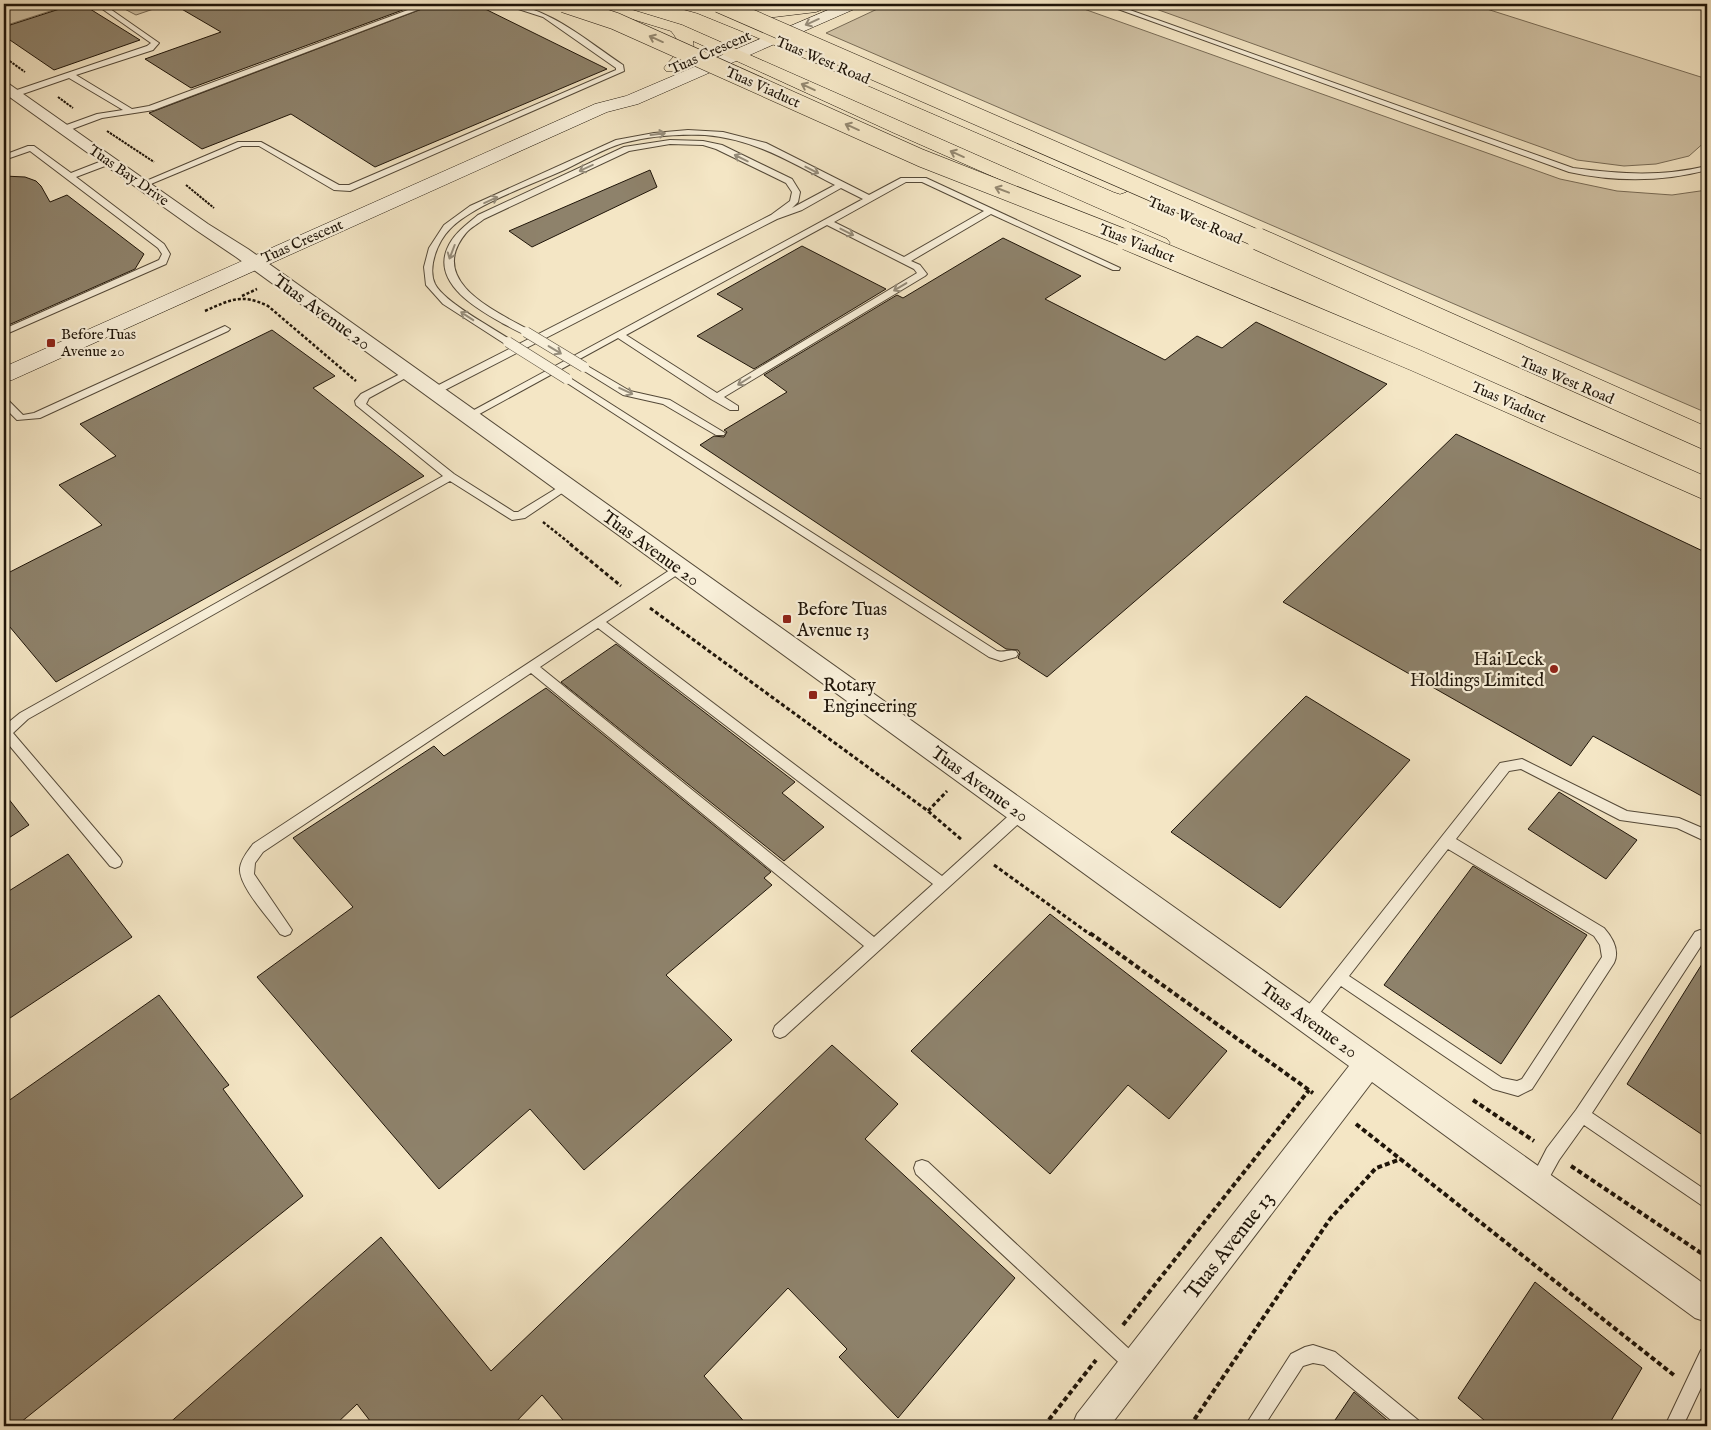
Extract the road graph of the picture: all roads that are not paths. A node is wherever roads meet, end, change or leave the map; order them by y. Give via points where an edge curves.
1 (430, 4) edge
2 (506, 4) edge
3 (564, 4) edge
4 (598, 4) edge
5 (680, 4) edge
6 (854, 4) edge
7 (1107, 4) edge
8 (100, 5) dead end
9 (820, 5) edge
10 (710, 7) edge
11 (676, 28) junction
12 (765, 35) junction
13 (722, 47) junction
14 (738, 54) junction
15 (672, 68) junction
16 (70, 75) junction
17 (9, 91) edge
18 (601, 108) junction
19 (132, 112) junction
20 (64, 129) junction
21 (4, 158) edge
22 (110, 161) junction
23 (1707, 168) edge
24 (71, 176) junction
25 (142, 184) junction
26 (841, 185) junction
27 (868, 198) junction
28 (990, 211) junction
29 (774, 217) junction
30 (826, 221) junction
31 (904, 261) junction
32 (253, 262) junction
33 (1116, 268) dead end
34 (225, 329) dead end
35 (4, 332) edge
36 (618, 334) junction
37 (408, 374) junction
38 (4, 375) edge
39 (433, 392) junction
40 (715, 397) junction
41 (4, 402) edge
42 (734, 408) dead end
43 (468, 416) junction
44 (720, 433) dead end
45 (1707, 440) edge
46 (450, 476) junction
47 (1707, 482) edge
48 (566, 487) junction
49 (1707, 489) edge
50 (678, 568) junction
51 (598, 622) junction
52 (1012, 654) dead end
53 (531, 666) junction
54 (1021, 813) junction
55 (1707, 836) edge
56 (1447, 841) junction
57 (115, 862) dead end
58 (943, 884) junction
59 (285, 930) dead end
60 (1700, 936) dead end
61 (874, 946) junction
62 (1339, 977) junction
63 (1307, 1018) junction
64 (780, 1031) dead end
65 (1369, 1063) junction
66 (1582, 1115) junction
67 (922, 1168) dead end
68 (1537, 1183) junction
69 (1707, 1201) edge
70 (1707, 1306) edge
71 (1707, 1356) edge
72 (1135, 1366) junction
73 (1089, 1426) edge
74 (1254, 1426) edge
75 (1412, 1426) edge
76 (1674, 1426) edge

1 - 19 lane via 151,108
2 - 25 lane via 545,16 620,67 620,71 350,188 338,188 255,143 241,144
49 -> 3 main road, Tuas Viaduct, bridge via 1196,267 921,158 624,25
4 - 11 main road, Tuas West Road
5 - 10 main road, Tuas West Road
6 -> 12 street, Tuas Crescent
7 - 23 lane via 1572,170 1629,178 1669,178
8 - 16 lane via 155,43 150,48
9 - 10 main road via 759,14
9 - 12 street, Tuas Crescent
10 - 12 main road, Tuas West Road
10 - 45 main road, bridge via 1193,210
11 - 13 main road, Tuas West Road
11 - 15 main road via 685,37 688,48
12 - 13 street, Tuas Crescent
12 - 14 street, Tuas Crescent
12 - 45 main road, Tuas West Road
13 - 14 main road, Tuas West Road
13 - 15 street, Tuas Crescent
14 - 18 street, Tuas Crescent via 632,100
47 -> 14 main road, Tuas West Road via 900,129
15 - 18 street, Tuas Crescent via 622,92
16 - 17 lane
16 - 19 lane
17 - 20 street, Tuas Bay Drive
18 - 32 street, Tuas Crescent
19 - 20 lane via 100,116
20 - 22 street, Tuas Bay Drive
21 - 24 lane via 31,148
22 - 24 lane
22 - 25 street, Tuas Bay Drive
24 - 35 lane via 161,246 166,254 163,262
25 - 32 street, Tuas Bay Drive
26 - 27 lane
26 - 29 lane via 799,208
52 -> 26 lane, bridge via 1002,657 993,654 446,302 432,285 428,267 433,248 447,227 473,208 619,142 643,136 706,132 732,136 760,144
27 - 28 lane via 904,180 916,179
27 - 30 lane
28 - 31 lane
28 - 33 lane
29 - 39 lane
29 -> 44 lane, bridge via 794,202 796,192 789,181 719,147 670,142 627,149 482,218 463,231 451,249 447,265 453,281 463,293 627,393 666,402
30 -> 31 lane
30 - 36 lane
31 -> 40 lane via 917,267 922,274
32 - 37 street, Tuas Avenue 20
32 - 38 street, Tuas Crescent
34 - 41 lane via 36,416 21,418
36 - 40 lane
36 - 43 lane
37 - 39 street, Tuas Avenue 20
37 - 46 lane via 370,393 360,401 361,405
39 - 43 street, Tuas Avenue 20
40 - 42 lane
43 - 48 street, Tuas Avenue 20
46 - 48 lane via 512,516 521,515
46 - 57 lane via 11,726 6,734
48 - 50 street, Tuas Avenue 20
50 - 51 lane
50 - 54 street, Tuas Avenue 20
51 - 53 lane
51 - 58 lane
53 - 59 lane via 258,848 248,863 248,880
53 - 61 lane
54 - 58 lane
54 - 63 street, Tuas Avenue 20
55 - 56 lane via 1679,823 1625,816 1522,764 1512,764 1505,767
56 - 62 lane
56 - 62 lane via 1599,932 1610,949 1609,958 1527,1084 1518,1089 1498,1084
58 - 61 lane
60 - 66 lane
61 - 64 lane
62 - 63 lane
63 - 65 street, Tuas Avenue 20
65 - 68 street, Tuas Avenue 20
65 - 72 street, Tuas Avenue 13
66 - 68 lane via 1553,1154
66 - 69 lane
67 - 72 lane
68 - 70 street, Tuas Avenue 20
71 - 76 lane
72 - 73 street, Tuas Avenue 13
74 - 75 lane via 1297,1360 1314,1353 1329,1358

